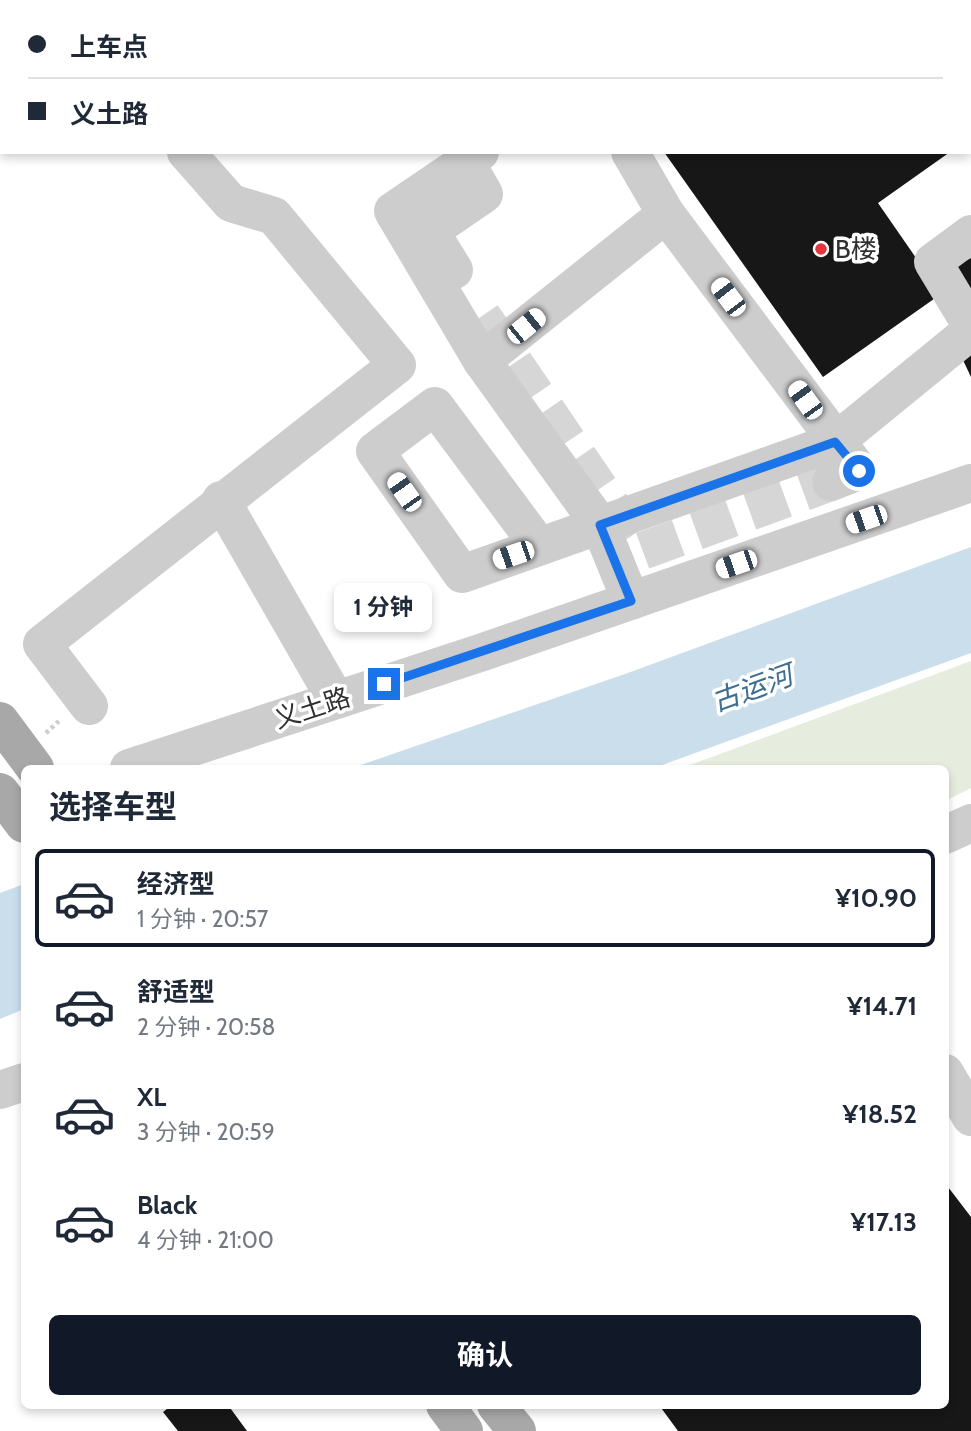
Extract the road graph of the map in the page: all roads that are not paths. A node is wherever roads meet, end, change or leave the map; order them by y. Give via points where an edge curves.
1 (188, 154) edge
2 (631, 154) edge
3 (472, 157) edge
4 (666, 214) junction
5 (971, 233) edge
6 (482, 316) tunnel mouth
7 (971, 325) edge
8 (971, 331) edge
9 (482, 361) junction
10 (835, 442) junction
11 (831, 482) tunnel mouth
12 (971, 483) edge
13 (221, 500) junction
14 (600, 525) junction
15 (539, 546) dead end
16 (631, 601) junction
17 (336, 700) junction
18 (89, 706) dead end
19 (0, 722) edge
20 (33, 765) edge
21 (138, 765) edge
22 (0, 792) edge
23 (21, 820) edge
24 (971, 823) edge
25 (949, 833) edge
26 (21, 1083) edge
27 (0, 1090) edge
28 (448, 1409) edge
29 (499, 1409) edge
30 (464, 1431) edge
31 (517, 1431) edge

1 - 13 street via 231,203 274,216 397,365
2 - 4 street
3 - 6 street via 484,194 430,231
3 - 9 street via 393,211
4 - 9 street
4 - 10 street
5 - 7 street via 933,262
8 - 10 street
9 - 14 street
10 - 11 street via 859,471
10 - 14 street
12 - 16 street, 义土路
13 - 17 street
13 - 18 street via 42,644
14 - 15 street
14 - 16 street
16 - 17 street, 义土路
17 - 21 street, 义土路
19 - 20 main road
22 - 23 main road
24 - 25 street
26 - 27 street
28 - 30 main road
29 - 31 main road

